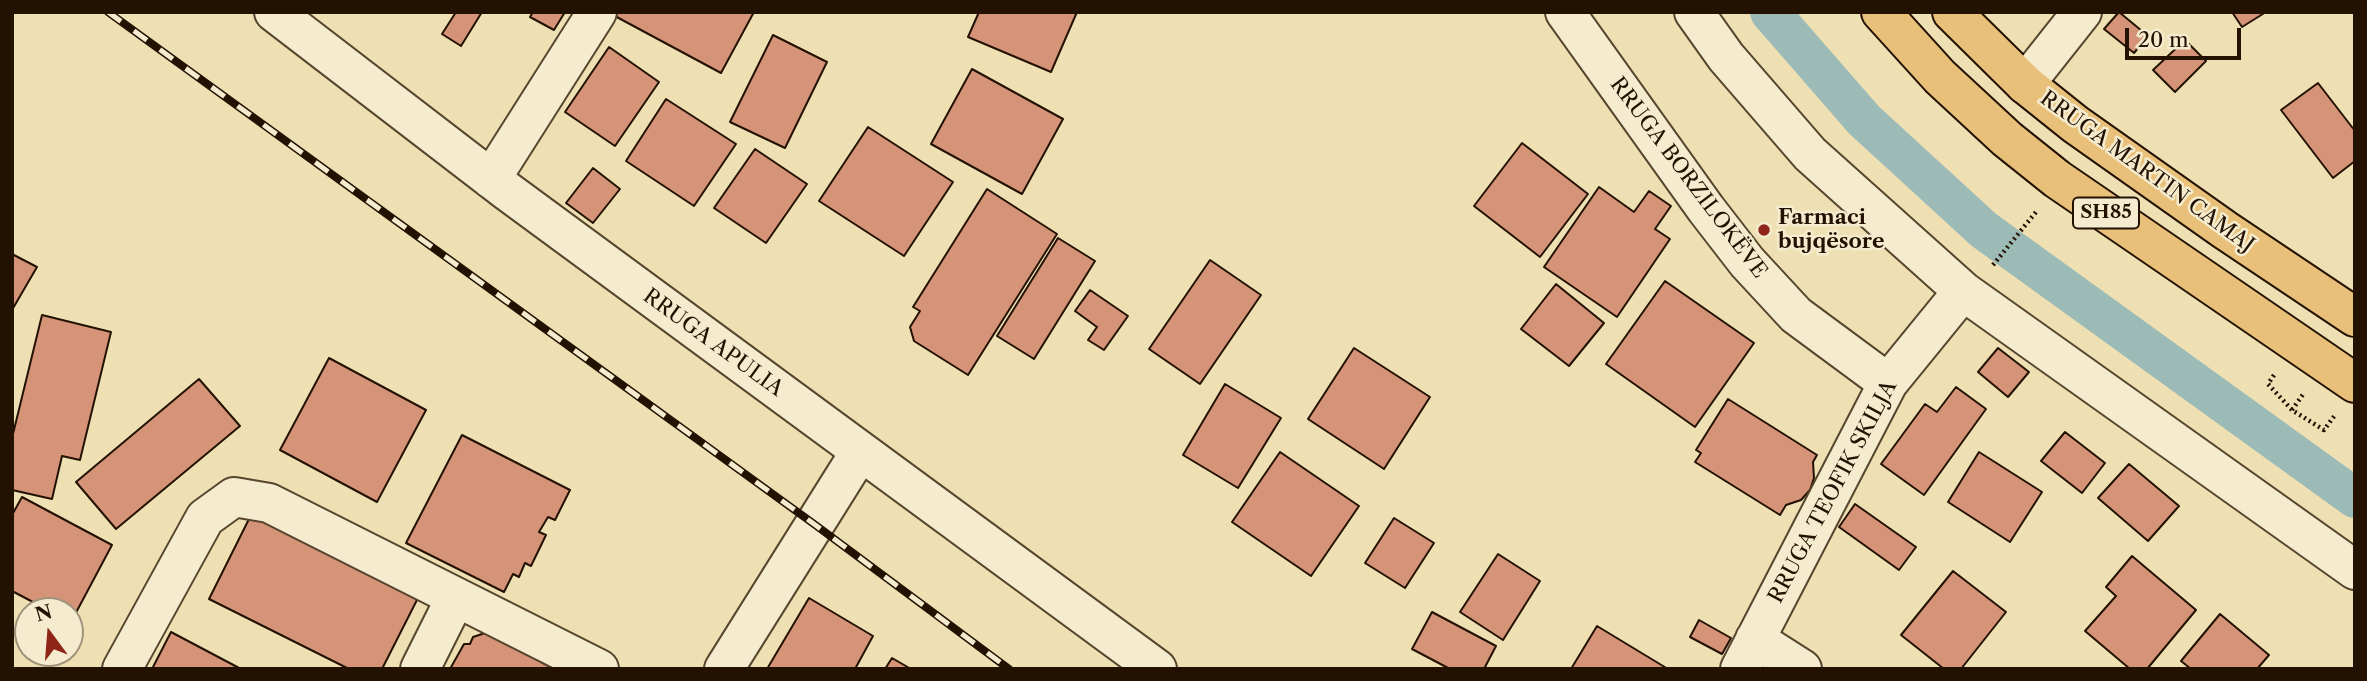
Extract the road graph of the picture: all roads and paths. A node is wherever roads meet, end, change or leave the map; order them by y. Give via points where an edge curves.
1 (274, 12) edge
2 (597, 12) edge
3 (1565, 12) edge
4 (1694, 12) edge
5 (1881, 12) edge
6 (1952, 12) edge
7 (2082, 12) edge
8 (2025, 84) junction
9 (491, 179) junction
10 (2039, 209) dead end
11 (1993, 265) dead end
12 (1963, 291) junction
13 (2355, 317) edge
14 (1888, 383) junction
15 (2355, 383) edge
16 (2307, 388) dead end
17 (2292, 410) dead end
18 (860, 452) junction
19 (2355, 570) edge
20 (456, 597) junction
21 (1747, 654) edge
22 (122, 669) edge
23 (420, 669) edge
24 (599, 669) edge
25 (724, 669) edge
26 (1157, 669) edge
27 (1802, 669) edge

1 - 9 street, RRUGA APULIA
2 - 9 street
3 - 14 street, RRUGA BORZILOKËVE via 1747,261 1796,315
4 - 12 street via 1810,155
5 - 15 highway, SH85 via 1940,77 2057,179
6 - 8 highway, RRUGA MARTIN CAMAJ / SH85
7 - 8 street
8 - 13 highway, RRUGA MARTIN CAMAJ / SH85 via 2225,230
9 - 18 street, RRUGA APULIA
10 - 11 path
12 - 14 street, RRUGA TEOFIK SKILJA
12 - 19 street
14 - 21 street, RRUGA TEOFIK SKILJA
16 - 17 path
18 - 25 street
18 - 26 street, RRUGA APULIA
20 - 22 street via 269,503 234,497 205,519
20 - 23 street
20 - 24 street
21 - 27 street

